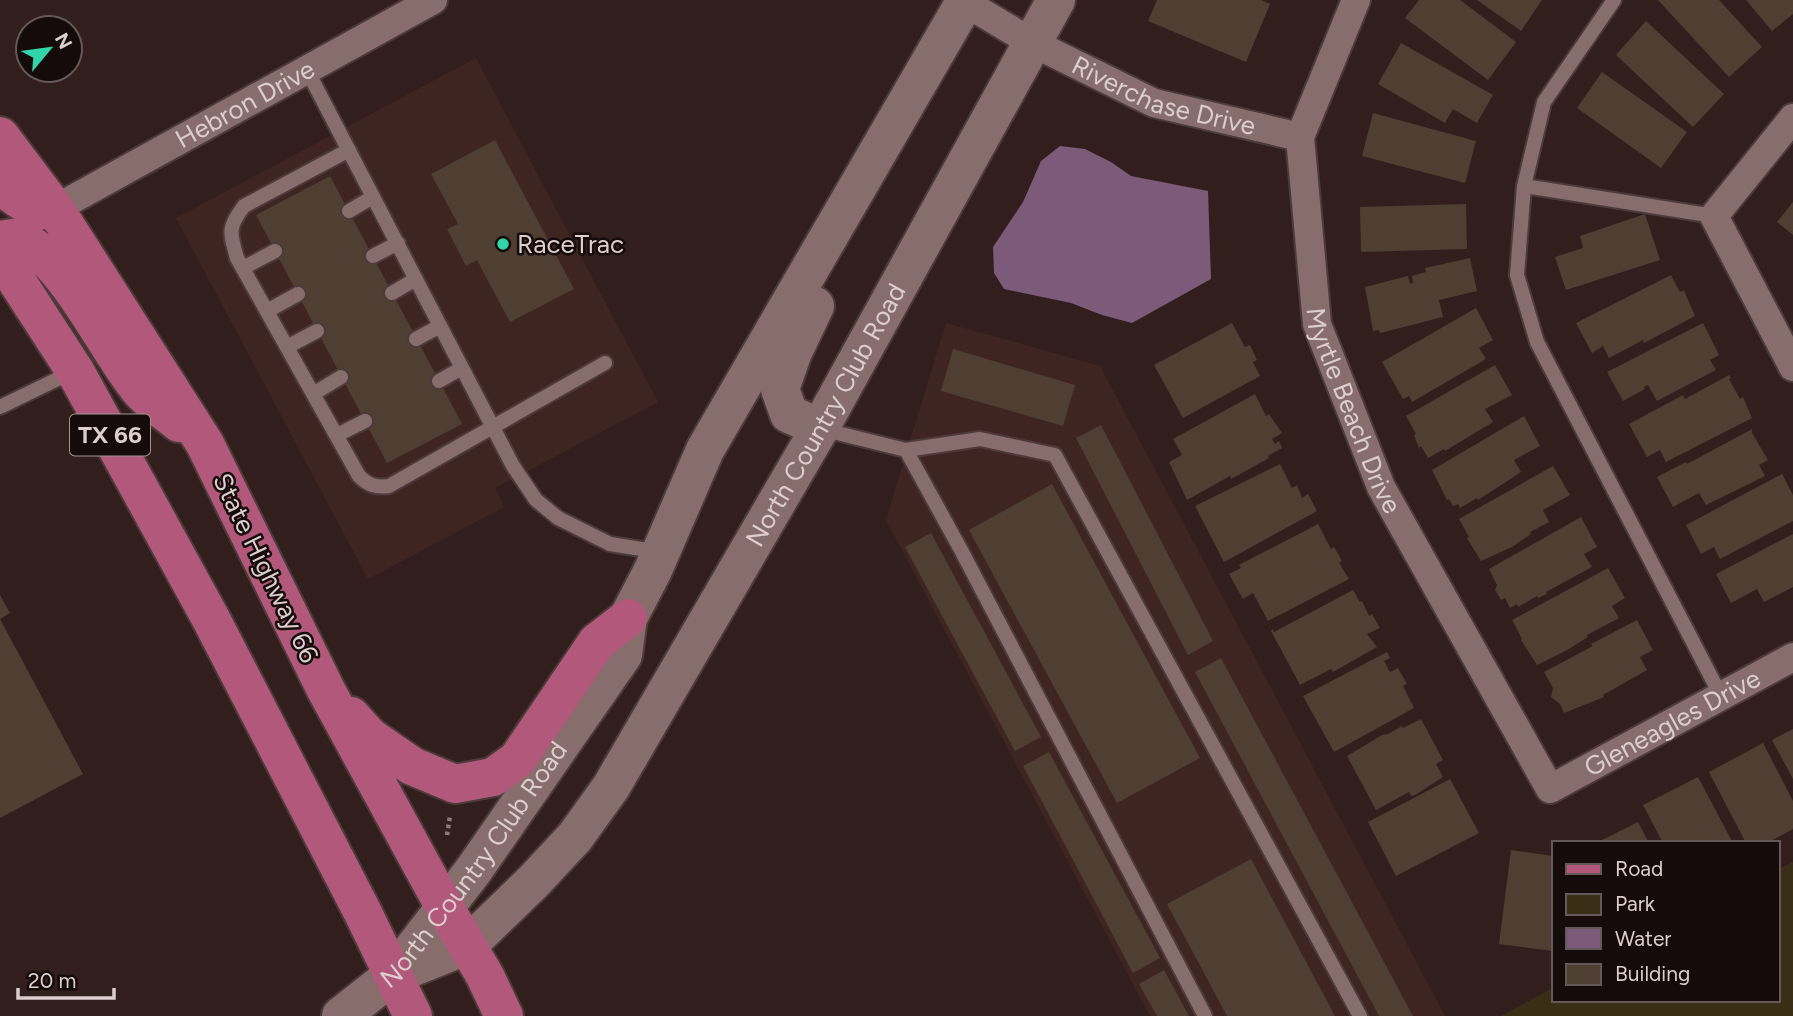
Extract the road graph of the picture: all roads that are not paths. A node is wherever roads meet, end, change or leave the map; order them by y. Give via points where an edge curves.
1 (433, 0) edge
2 (1056, 0) edge
3 (1356, 0) edge
4 (1614, 0) edge
5 (964, 1) edge
6 (1031, 42) junction
7 (307, 70) junction
8 (1793, 118) edge
9 (0, 136) edge
10 (1300, 137) junction
11 (349, 150) junction
12 (0, 184) edge
13 (1524, 186) junction
14 (373, 197) junction
15 (55, 209) junction
16 (349, 211) dead end
17 (1714, 216) junction
18 (833, 230) junction
19 (0, 240) edge
20 (397, 243) junction
21 (275, 251) dead end
22 (0, 255) edge
23 (373, 256) dead end
24 (243, 268) junction
25 (416, 279) junction
26 (392, 293) dead end
27 (298, 294) dead end
28 (267, 311) junction
29 (440, 326) junction
30 (317, 331) dead end
31 (416, 339) dead end
32 (287, 347) junction
33 (605, 363) dead end
34 (462, 368) junction
35 (1793, 368) edge
36 (75, 370) junction
37 (341, 377) dead end
38 (439, 381) dead end
39 (313, 394) junction
40 (0, 407) edge
41 (365, 421) dead end
42 (494, 428) junction
43 (820, 428) junction
44 (337, 435) junction
45 (205, 444) junction
46 (905, 450) junction
47 (660, 552) junction
48 (628, 618) junction
49 (1793, 657) edge
50 (326, 690) junction
51 (1721, 696) junction
52 (1550, 789) joint
53 (444, 906) junction
54 (468, 945) junction
55 (393, 975) junction
56 (341, 1016) edge
57 (413, 1016) edge
58 (504, 1016) edge
59 (1205, 1016) edge
60 (1360, 1016) edge

1 - 7 street, Hebron Drive
2 - 6 main road, North Country Club Road
3 - 10 street, Myrtle Beach Drive
4 - 13 lane via 1544,102
5 - 6 street, Riverchase Drive
5 - 18 main road, North Country Club Road
6 - 10 street, Riverchase Drive via 1154,103
6 - 43 main road, North Country Club Road
7 - 11 lane
7 - 15 street, Hebron Drive
8 - 17 street
9 - 15 main road, State Highway 66 / TX 66
10 - 52 street, Myrtle Beach Drive via 1317,324 1381,487
11 - 14 lane
11 - 24 lane via 244,206 229,232
12 - 15 main road via 34,205
13 - 17 lane
13 - 51 lane via 1517,275 1537,342
14 - 16 lane
14 - 20 lane
15 - 45 main road, State Highway 66 / TX 66
17 - 35 street
18 - 43 main road via 821,295 780,389 789,414
18 - 47 main road, North Country Club Road via 705,450
19 - 45 main road via 19,237 46,256 139,390
20 - 23 lane
20 - 25 lane
21 - 24 lane
22 - 36 main road, TX 66
24 - 28 lane
25 - 26 lane
25 - 29 lane
27 - 28 lane
28 - 32 lane
29 - 31 lane
29 - 34 lane
30 - 32 lane
32 - 39 lane
33 - 42 lane
34 - 38 lane
34 - 42 lane
36 - 40 lane
36 - 55 main road, TX 66 via 211,619
37 - 39 lane
39 - 44 lane
41 - 44 lane
42 - 44 lane via 379,488 359,476
42 - 47 lane via 536,500 558,518 610,544
43 - 46 lane
43 - 54 main road, North Country Club Road via 611,787 575,837
45 - 50 main road, State Highway 66 / TX 66
46 - 59 lane
46 - 60 lane via 980,439 1055,455
47 - 48 main road, North Country Club Road
48 - 50 main road via 597,642 516,760 493,777 455,784 412,766 370,737
48 - 53 main road, North Country Club Road via 623,655
49 - 51 street, Gleneagles Drive
50 - 53 main road, State Highway 66 / TX 66
51 - 52 street, Gleneagles Drive
53 - 54 main road, State Highway 66 / TX 66
53 - 55 main road, North Country Club Road
54 - 55 main road, North Country Club Road
54 - 58 main road, State Highway 66 / TX 66
55 - 56 main road
55 - 57 main road, TX 66

